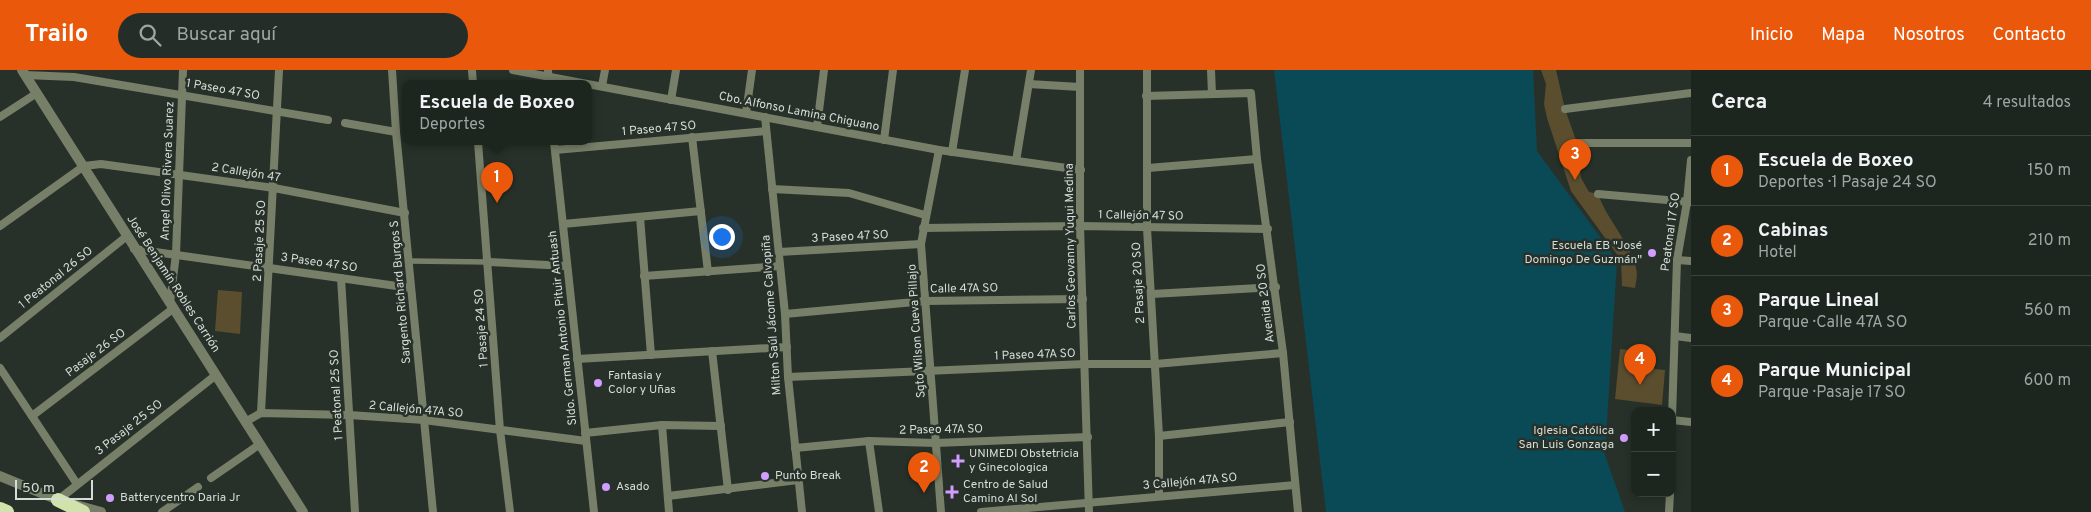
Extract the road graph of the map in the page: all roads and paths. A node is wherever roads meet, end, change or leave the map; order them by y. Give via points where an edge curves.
1 (184, 70) edge
2 (278, 70) edge
3 (392, 70) edge
4 (513, 70) edge
5 (605, 70) edge
6 (676, 70) edge
7 (752, 70) edge
8 (824, 70) edge
9 (894, 70) edge
10 (965, 70) edge
11 (1031, 70) edge
12 (1080, 70) edge
13 (1147, 70) edge
14 (1210, 70) edge
15 (23, 72) edge
16 (548, 77) edge
17 (566, 80) edge
18 (592, 84) edge
19 (1029, 84) junction
20 (602, 86) junction
21 (1080, 87) junction
22 (37, 92) junction
23 (1691, 93) edge
24 (182, 94) junction
25 (1212, 94) junction
26 (1146, 96) junction
27 (671, 100) junction
28 (1565, 108) dead end
29 (276, 111) junction
30 (746, 113) junction
31 (765, 117) junction
32 (0, 118) edge
33 (328, 120) dead end
34 (344, 123) dead end
35 (817, 127) junction
36 (766, 131) junction
37 (396, 132) junction
38 (692, 137) junction
39 (884, 140) junction
40 (1577, 143) dead end
41 (592, 144) edge
42 (1691, 144) edge
43 (478, 145) edge
44 (570, 145) edge
45 (555, 146) edge
46 (939, 150) junction
47 (952, 152) junction
48 (1257, 159) junction
49 (1691, 160) edge
50 (1016, 162) junction
51 (84, 166) junction
52 (1148, 168) junction
53 (1081, 170) junction
54 (180, 174) junction
55 (274, 188) junction
56 (772, 189) junction
57 (1598, 194) dead end
58 (1689, 202) edge
59 (700, 211) junction
60 (405, 213) junction
61 (925, 215) junction
62 (640, 217) junction
63 (563, 224) junction
64 (0, 226) edge
65 (1080, 226) junction
66 (924, 228) junction
67 (1147, 228) junction
68 (1268, 229) junction
69 (127, 236) junction
70 (921, 244) junction
71 (134, 249) junction
72 (780, 252) junction
73 (176, 254) junction
74 (1677, 260) junction
75 (410, 261) junction
76 (1691, 261) edge
77 (488, 262) junction
78 (567, 266) junction
79 (780, 266) junction
80 (270, 267) junction
81 (708, 272) junction
82 (644, 276) junction
83 (341, 278) junction
84 (1276, 287) junction
85 (411, 288) junction
86 (1152, 294) junction
87 (1083, 299) junction
88 (925, 301) junction
89 (172, 306) junction
90 (785, 314) junction
91 (1675, 336) junction
92 (0, 338) edge
93 (1691, 338) edge
94 (787, 347) junction
95 (712, 351) junction
96 (1283, 353) junction
97 (651, 355) junction
98 (577, 359) junction
99 (1085, 364) junction
100 (1155, 364) junction
101 (0, 368) edge
102 (931, 370) junction
103 (216, 375) junction
104 (788, 377) junction
105 (1672, 407) edge
106 (261, 413) junction
107 (349, 415) junction
108 (32, 416) junction
109 (424, 420) junction
110 (1676, 420) edge
111 (245, 422) junction
112 (1290, 422) junction
113 (1691, 422) edge
114 (662, 425) junction
115 (721, 426) junction
116 (500, 430) junction
117 (1159, 436) junction
118 (586, 437) junction
119 (1088, 437) junction
120 (869, 441) junction
121 (936, 443) junction
122 (260, 444) junction
123 (795, 448) junction
124 (0, 476) edge
125 (211, 478) dead end
126 (798, 480) junction
127 (76, 484) junction
128 (1294, 485) junction
129 (198, 487) dead end
130 (728, 490) junction
131 (1159, 495) junction
132 (668, 496) junction
133 (1670, 497) edge
134 (58, 500) junction
135 (1088, 502) junction
136 (0, 509) edge
137 (6, 512) edge
138 (83, 512) edge
139 (101, 512) edge
140 (162, 512) edge
141 (303, 512) edge
142 (355, 512) edge
143 (433, 512) edge
144 (510, 512) edge
145 (594, 512) edge
146 (669, 512) edge
147 (802, 512) edge
148 (879, 512) edge
149 (941, 512) edge
150 (982, 512) edge
151 (1089, 512) edge
152 (1298, 512) edge
153 (1669, 512) edge

1 - 24 street, Angel Olivo Rivera Suarez
2 - 29 street, 2 Pasaje 25 SO
3 - 37 street, Sargento Richard Burgos S
4 - 16 street, Cbo. Alfonso Lamina Chiguano
5 - 20 street
6 - 27 street
7 - 30 street
8 - 35 street
9 - 39 street
10 - 47 street
11 - 19 street
12 - 21 street, Carlos Geovanny Yuqui Medina
13 - 26 street, 2 Pasaje 20 SO
14 - 25 street
15 - 22 street, José Benjamín Robles Carrión
15 - 24 street, 1 Paseo 47 SO
16 - 17 street, Cbo. Alfonso Lamina Chiguano
18 - 20 street, Cbo. Alfonso Lamina Chiguano
19 - 21 street
19 - 50 street
20 - 27 street, Cbo. Alfonso Lamina Chiguano
21 - 53 street, Carlos Geovanny Yuqui Medina
22 - 32 street
22 - 51 street, José Benjamín Robles Carrión
23 - 28 street
24 - 29 street, 1 Paseo 47 SO
24 - 54 street, Angel Olivo Rivera Suarez
25 - 26 street
25 - 48 street, Avenida 20 SO via 1251,93
26 - 52 street, 2 Pasaje 20 SO
27 - 30 street, Cbo. Alfonso Lamina Chiguano
29 - 33 street, 1 Paseo 47 SO
29 - 55 street, 2 Pasaje 25 SO
30 - 31 street, Cbo. Alfonso Lamina Chiguano
31 - 35 street, Cbo. Alfonso Lamina Chiguano
31 - 36 street, Milton Saúl Jácome Calvopiña
34 - 37 street
35 - 39 street, Cbo. Alfonso Lamina Chiguano
36 - 38 street, 1 Paseo 47 SO
36 - 56 street, Milton Saúl Jácome Calvopiña
37 - 60 street, Sargento Richard Burgos S
38 - 41 street, 1 Paseo 47 SO
38 - 59 street
39 - 46 street, Cbo. Alfonso Lamina Chiguano
40 - 42 street
43 - 77 street, 1 Pasaje 24 SO
44 - 45 street, 1 Paseo 47 SO
45 - 63 street, Sldo. German Antonio Pituir Antuash
46 - 47 street, Cbo. Alfonso Lamina Chiguano
46 - 61 street, Sgto Wilson Cueva Pillajo
47 - 50 street, Cbo. Alfonso Lamina Chiguano
48 - 52 street
48 - 68 street, Avenida 20 SO
49 - 58 street, Peatonal 17 SO
50 - 53 street, Cbo. Alfonso Lamina Chiguano
51 - 54 street, 2 Callejón 47 via 110,164
51 - 64 street
51 - 69 street, José Benjamín Robles Carrión
52 - 67 street, 2 Pasaje 20 SO
53 - 65 street, Carlos Geovanny Yuqui Medina
54 - 55 street, 2 Callejón 47
54 - 73 street, Angel Olivo Rivera Suarez
55 - 60 street, 2 Callejón 47
55 - 80 street, 2 Pasaje 25 SO
56 - 61 street via 849,193
56 - 72 street, Milton Saúl Jácome Calvopiña
57 - 58 street
58 - 74 street, Peatonal 17 SO
59 - 62 street
59 - 81 street
60 - 75 street, Sargento Richard Burgos S
61 - 66 street, Sgto Wilson Cueva Pillajo
62 - 63 street
62 - 82 street
63 - 78 street, Sldo. German Antonio Pituir Antuash
65 - 66 street, 1 Callejón 47 SO
65 - 67 street, 1 Callejón 47 SO
65 - 87 street, Carlos Geovanny Yuqui Medina
66 - 70 street, Sgto Wilson Cueva Pillajo
67 - 68 street, 1 Callejón 47 SO
67 - 86 street, 2 Pasaje 20 SO
68 - 84 street, Avenida 20 SO
69 - 71 street, José Benjamín Robles Carrión
69 - 92 street, 1 Peatonal 26 SO
70 - 72 street, 3 Paseo 47 SO
70 - 88 street, Sgto Wilson Cueva Pillajo
71 - 73 street, 3 Paseo 47 SO
71 - 89 street, José Benjamín Robles Carrión
72 - 79 street, Milton Saúl Jácome Calvopiña
73 - 80 street, 3 Paseo 47 SO
73 - 89 street, Angel Olivo Rivera Suarez
74 - 76 street
74 - 91 street, Peatonal 17 SO
75 - 77 street
75 - 85 street, Sargento Richard Burgos S
77 - 78 street
77 - 116 street, 1 Pasaje 24 SO
78 - 98 street, Sldo. German Antonio Pituir Antuash
79 - 81 street
79 - 90 street, Milton Saúl Jácome Calvopiña
80 - 83 street, 3 Paseo 47 SO
80 - 106 street, 2 Pasaje 25 SO
81 - 82 street
82 - 97 street
83 - 85 street, 3 Paseo 47 SO
83 - 107 street, 1 Peatonal 25 SO
84 - 86 street
84 - 96 street, Avenida 20 SO
85 - 109 street, Sargento Richard Burgos S
86 - 100 street, 2 Pasaje 20 SO
87 - 88 street, Calle 47A SO
87 - 99 street, Carlos Geovanny Yuqui Medina
88 - 90 street, Calle 47A SO
88 - 102 street, Sgto Wilson Cueva Pillajo
89 - 103 street, José Benjamín Robles Carrión
89 - 108 street, Pasaje 26 SO
90 - 94 street, Milton Saúl Jácome Calvopiña
91 - 93 street
91 - 105 street, Peatonal 17 SO
94 - 95 street
94 - 104 street, Milton Saúl Jácome Calvopiña
95 - 97 street
95 - 115 street
96 - 100 street, 1 Paseo 47A SO
96 - 112 street, Avenida 20 SO
97 - 98 street
98 - 118 street, Sldo. German Antonio Pituir Antuash
99 - 100 street, 1 Paseo 47A SO
99 - 102 street, 1 Paseo 47A SO
99 - 119 street, Carlos Geovanny Yuqui Medina
100 - 117 street, 2 Pasaje 20 SO
101 - 108 street
102 - 104 street, 1 Paseo 47A SO
102 - 121 street, Sgto Wilson Cueva Pillajo
103 - 111 street, José Benjamín Robles Carrión
103 - 127 street, 3 Pasaje 25 SO
104 - 123 street, Milton Saúl Jácome Calvopiña
106 - 107 street, 2 Callejón 47A SO
106 - 111 street
107 - 109 street, 2 Callejón 47A SO
107 - 142 street, 1 Peatonal 25 SO
108 - 127 street
109 - 116 street, 2 Callejón 47A SO
109 - 143 street, Sargento Richard Burgos S
110 - 113 street
111 - 122 street, José Benjamín Robles Carrión
112 - 117 street
112 - 128 street, Avenida 20 SO
114 - 115 street
114 - 118 street
114 - 132 street
115 - 130 street
116 - 118 street, 2 Callejón 47A SO
116 - 144 street, 1 Pasaje 24 SO
117 - 131 street, 2 Pasaje 20 SO
118 - 145 street, Sldo. German Antonio Pituir Antuash
119 - 121 street, 2 Paseo 47A SO
119 - 135 street, Carlos Geovanny Yuqui Medina
120 - 121 street, 2 Paseo 47A SO
120 - 123 street, 2 Paseo 47A SO
120 - 148 street
121 - 149 street, Sgto Wilson Cueva Pillajo
122 - 125 street
122 - 141 street, José Benjamín Robles Carrión
123 - 126 street, Milton Saúl Jácome Calvopiña
124 - 134 street
126 - 130 street
126 - 147 street, Milton Saúl Jácome Calvopiña
127 - 134 street, 3 Pasaje 25 SO
128 - 131 street, 3 Callejón 47A SO
128 - 152 street, Avenida 20 SO
129 - 140 street
130 - 132 street
131 - 135 street, 3 Callejón 47A SO
132 - 146 street
133 - 153 street
134 - 138 highway
134 - 139 street
135 - 150 street, 3 Callejón 47A SO
135 - 151 street, Carlos Geovanny Yuqui Medina
136 - 137 highway

